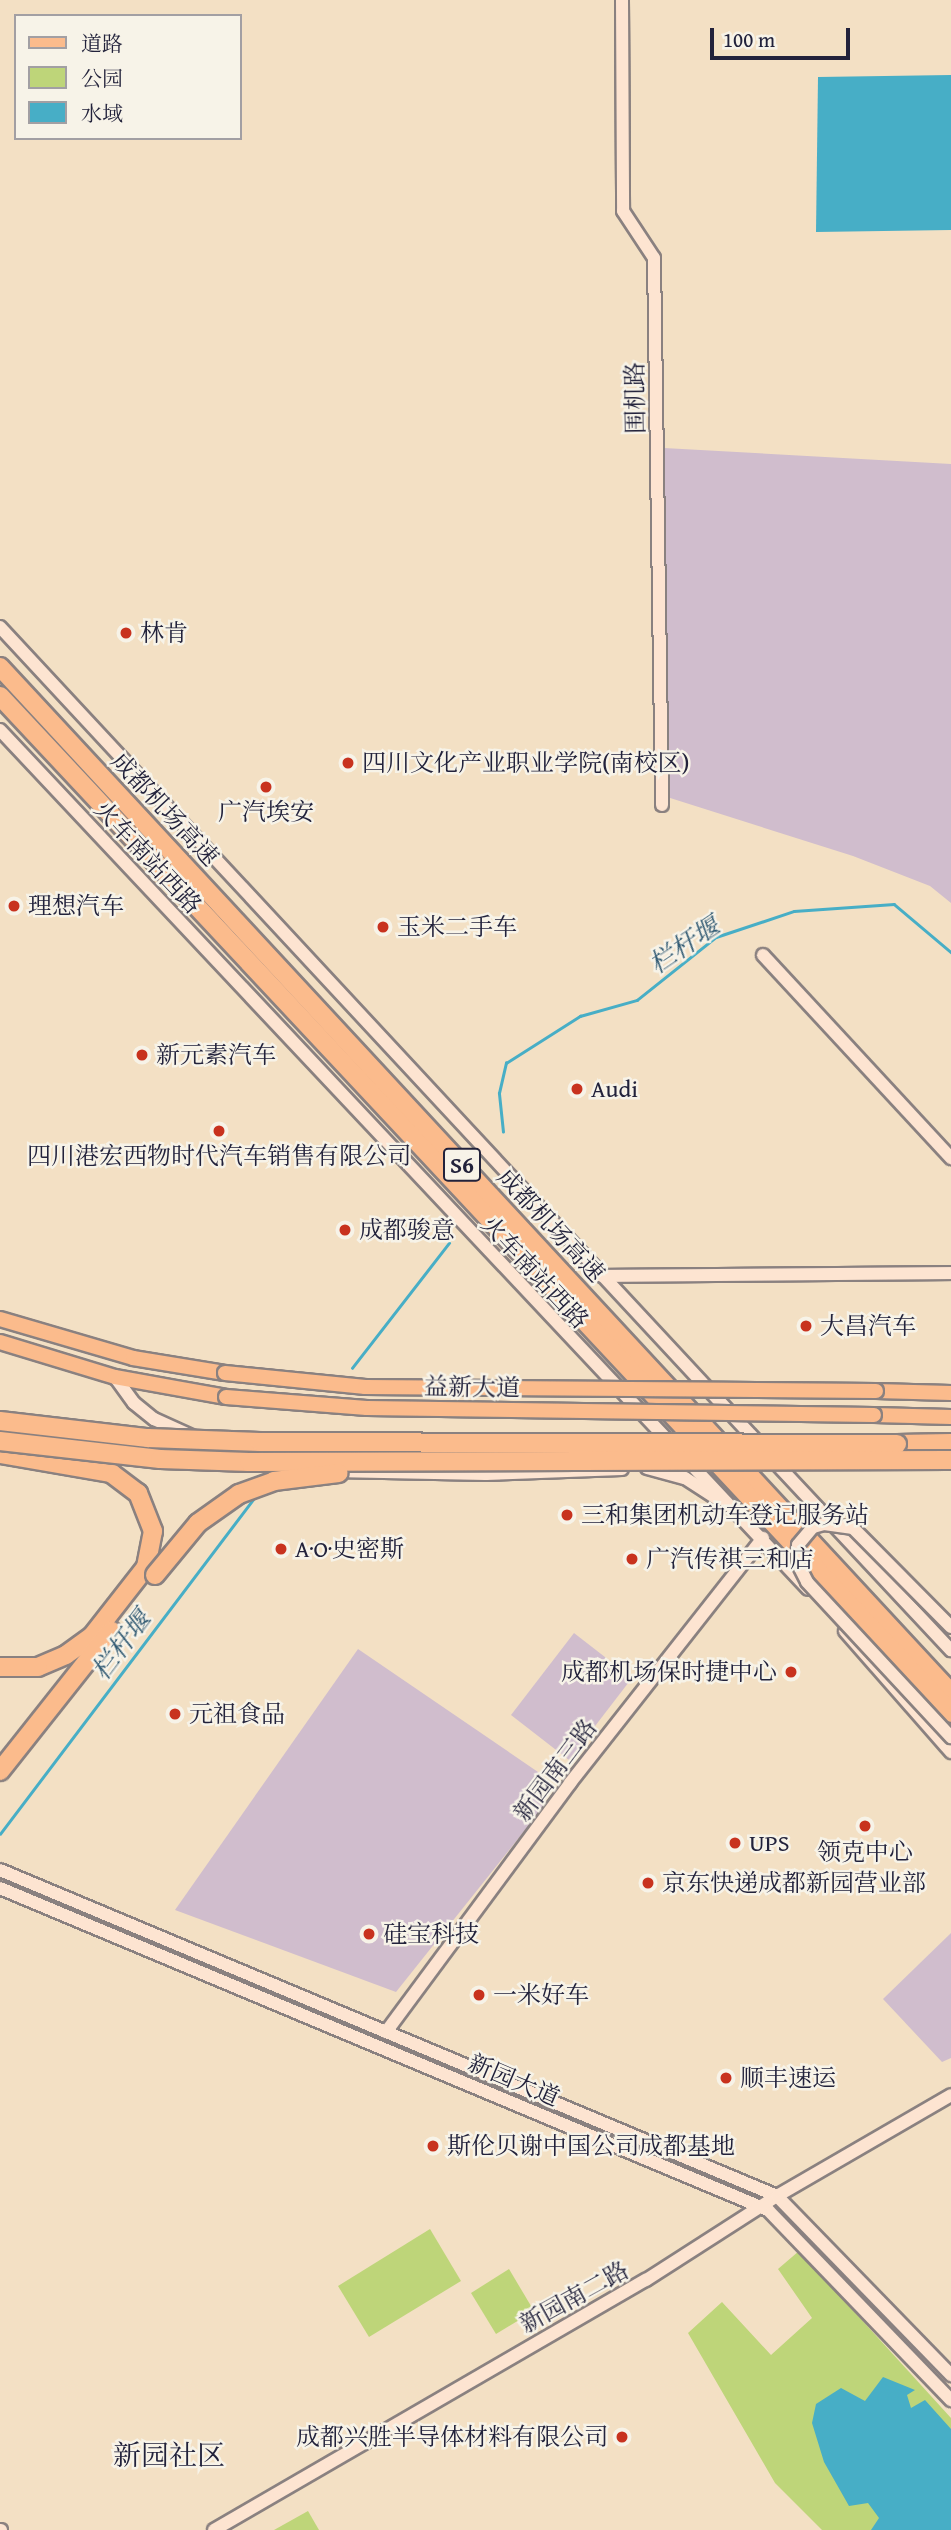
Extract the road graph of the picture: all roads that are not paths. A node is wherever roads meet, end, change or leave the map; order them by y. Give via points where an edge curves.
1 (622, 0) edge
2 (0, 627) edge
3 (0, 667) edge
4 (0, 696) edge
5 (0, 730) edge
6 (662, 805) dead end
7 (763, 955) dead end
8 (951, 1158) edge
9 (951, 1273) edge
10 (602, 1276) junction
11 (0, 1319) edge
12 (3, 1344) edge
13 (115, 1377) junction
14 (951, 1393) edge
15 (951, 1418) edge
16 (0, 1421) edge
17 (0, 1441) edge
18 (951, 1443) edge
19 (0, 1454) edge
20 (951, 1460) edge
21 (418, 1465) junction
22 (735, 1510) junction
23 (763, 1538) junction
24 (150, 1571) junction
25 (951, 1627) edge
26 (951, 1650) edge
27 (0, 1667) edge
28 (920, 1668) junction
29 (951, 1693) edge
30 (951, 1713) edge
31 (951, 1737) edge
32 (951, 1752) edge
33 (0, 1770) edge
34 (0, 1870) edge
35 (0, 1888) edge
36 (386, 2032) junction
37 (951, 2095) edge
38 (777, 2196) junction
39 (760, 2206) junction
40 (951, 2375) edge
41 (951, 2400) edge
42 (214, 2530) edge

1 - 6 street, 围机路 via 623,211 654,258
2 - 10 street
3 - 28 highway, 成都机场高速 / S6
4 - 28 highway, 成都机场高速 / S6
5 - 22 street, 火车南站西路 / S6 via 564,1334
7 - 8 street
9 - 10 street
10 - 26 street
11 - 14 main road, 益新大道, bridge via 133,1358 365,1387
12 - 13 main road, 益新大道
13 - 15 main road, 益新大道, bridge via 226,1397 368,1408
13 - 22 street via 134,1403 154,1419 228,1455 307,1470 486,1474 657,1468 685,1478
16 - 18 highway, bridge via 148,1438 371,1445
17 - 21 highway, bridge via 160,1459
19 - 24 highway via 98,1468 123,1479 138,1493 152,1521
20 - 21 highway, bridge
21 - 24 highway, bridge via 284,1480 253,1488 224,1502
22 - 23 street, 火车南站西路 / S6
23 - 32 street, 火车南站西路 / S6
23 - 36 street, 新园南三路 via 570,1783
24 - 27 highway via 83,1644 38,1667
24 - 33 highway
25 - 31 street, bridge via 853,1528 813,1527 798,1545 797,1562 807,1582
28 - 29 highway, 成都机场高速 / S6
28 - 30 highway, 成都机场高速 / S6
34 - 36 street, 新园大道
35 - 39 street, 新园大道
36 - 38 street, 新园大道
37 - 38 street, 新园南二路
38 - 39 street, 新园南二路
38 - 40 street, 新园大道
39 - 41 street, 新园大道
39 - 42 street, 新园南二路 via 646,2280

